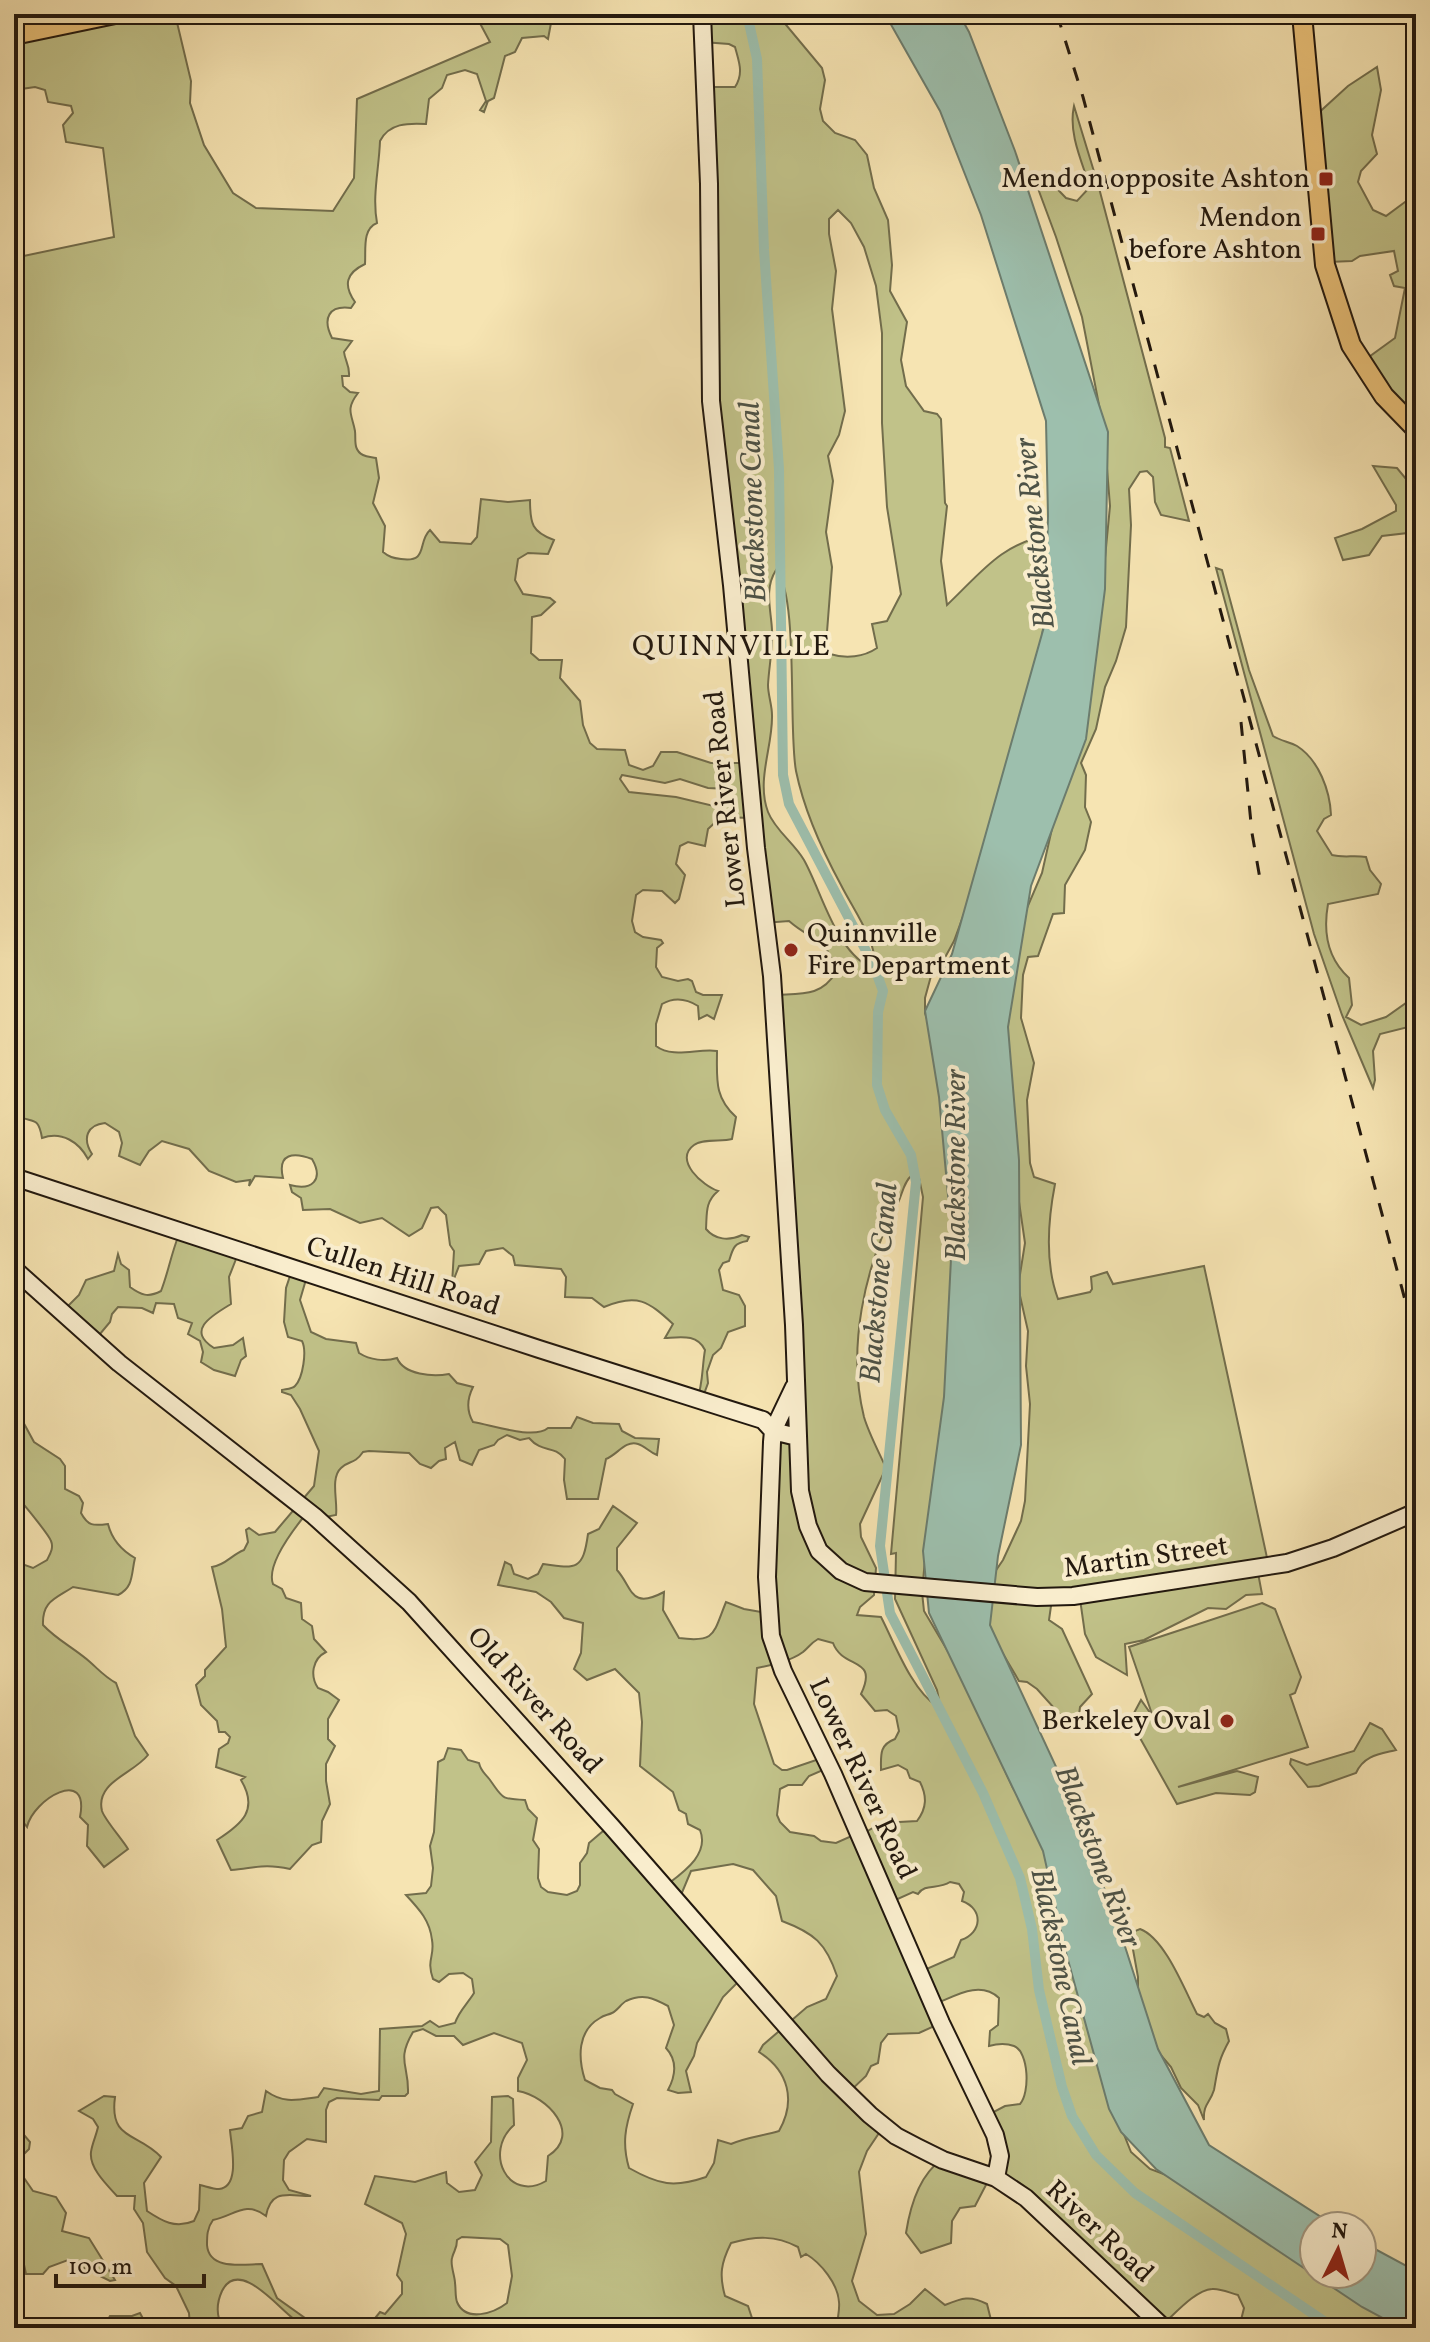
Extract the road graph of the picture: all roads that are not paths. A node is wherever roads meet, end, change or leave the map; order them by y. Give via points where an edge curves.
1 (46, 14) edge
2 (115, 14) edge
3 (702, 14) edge
4 (1302, 14) edge
5 (14, 20) edge
6 (14, 35) edge
7 (1416, 429) edge
8 (14, 1177) edge
9 (14, 1269) edge
10 (794, 1387) junction
11 (773, 1431) junction
12 (797, 1437) junction
13 (1416, 1512) edge
14 (874, 1584) joint
15 (996, 2178) junction
16 (1164, 2328) edge

1 - 5 main road
2 - 6 main road
3 - 10 street, Lower River Road via 712,420 772,976
4 - 7 main road via 1325,265 1351,345 1384,396
8 - 11 street, Cullen Hill Road via 763,1420
9 - 15 street, Old River Road via 119,1363 314,1516 409,1602 870,2115 917,2147
10 - 11 street, Lower River Road
10 - 12 street, Lower River Road
11 - 12 street, Cullen Hill Road
11 - 15 street, Lower River Road via 767,1577 771,1636 995,2135 1000,2156
12 - 14 street, Lower River Road via 808,1526 825,1557 848,1576
13 - 14 street, Martin Street via 1287,1563 1121,1590 1037,1597
15 - 16 street, River Road via 1037,2207

